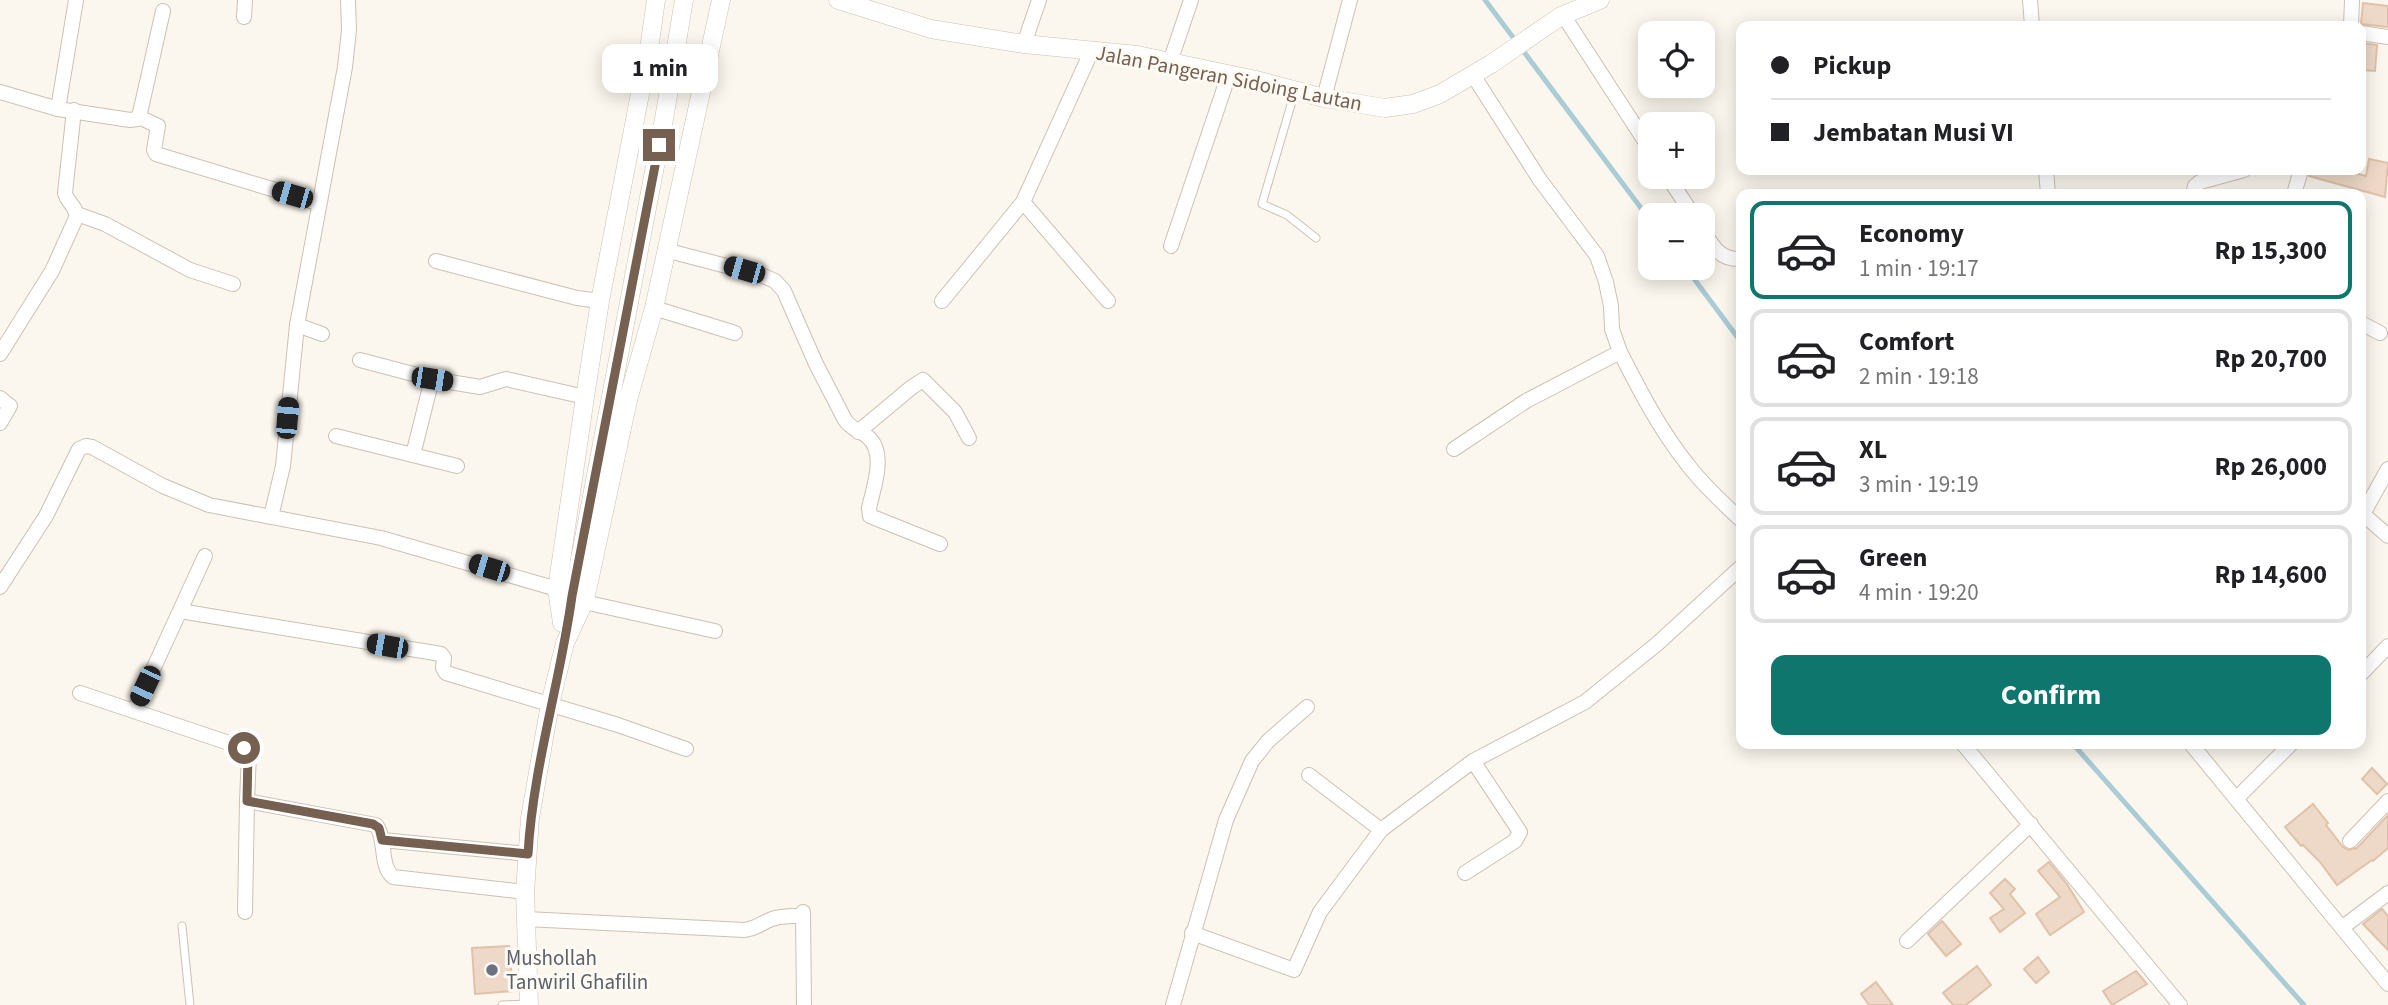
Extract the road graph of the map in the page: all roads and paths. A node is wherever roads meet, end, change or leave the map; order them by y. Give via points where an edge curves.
1 (76, 0) edge
2 (245, 0) edge
3 (348, 0) edge
4 (656, 0) edge
5 (684, 0) edge
6 (722, 0) edge
7 (838, 0) edge
8 (1039, 0) edge
9 (1191, 0) edge
10 (1350, 0) edge
11 (1600, 0) edge
12 (2030, 0) edge
13 (2351, 0) edge
14 (163, 11) dead end
15 (1562, 16) junction
16 (244, 17) dead end
17 (2032, 21) edge
18 (2351, 21) edge
19 (2366, 34) edge
20 (2388, 37) edge
21 (1024, 44) junction
22 (1092, 50) junction
23 (1170, 62) junction
24 (1228, 74) junction
25 (1473, 75) junction
26 (1292, 89) junction
27 (0, 92) edge
28 (1324, 98) junction
29 (58, 109) junction
30 (74, 110) junction
31 (139, 117) junction
32 (1638, 131) edge
33 (2226, 175) edge
34 (2194, 189) edge
35 (1023, 202) junction
36 (318, 203) junction
37 (77, 214) junction
38 (1316, 238) dead end
39 (1171, 246) dead end
40 (1715, 246) edge
41 (665, 250) junction
42 (1736, 258) edge
43 (436, 261) dead end
44 (233, 284) dead end
45 (600, 301) junction
46 (942, 301) dead end
47 (1108, 301) dead end
48 (654, 308) junction
49 (297, 325) junction
50 (2366, 326) edge
51 (735, 333) dead end
52 (2380, 333) dead end
53 (322, 334) dead end
54 (1620, 352) junction
55 (0, 354) edge
56 (360, 360) dead end
57 (432, 379) junction
58 (584, 397) junction
59 (0, 398) edge
60 (0, 423) edge
61 (859, 432) junction
62 (337, 436) dead end
63 (969, 438) dead end
64 (1454, 449) dead end
65 (413, 455) junction
66 (457, 466) dead end
67 (2388, 469) edge
68 (2366, 509) edge
69 (1736, 515) edge
70 (271, 517) junction
71 (2366, 517) edge
72 (2388, 536) edge
73 (940, 544) dead end
74 (205, 556) dead end
75 (1736, 572) edge
76 (0, 587) edge
77 (556, 589) junction
78 (584, 602) junction
79 (180, 611) junction
80 (715, 631) dead end
81 (565, 643) junction
82 (2387, 650) edge
83 (2366, 669) edge
84 (80, 693) dead end
85 (551, 704) junction
86 (1307, 706) dead end
87 (134, 710) junction
88 (686, 749) dead end
89 (1967, 749) edge
90 (2195, 749) edge
91 (2286, 749) edge
92 (1474, 761) junction
93 (1308, 775) dead end
94 (2237, 798) junction
95 (247, 801) junction
96 (2388, 801) edge
97 (2031, 824) junction
98 (1381, 830) junction
99 (382, 840) junction
100 (2350, 841) dead end
101 (528, 854) junction
102 (1465, 873) dead end
103 (525, 892) junction
104 (2388, 894) edge
105 (245, 912) dead end
106 (526, 919) junction
107 (182, 926) dead end
108 (2343, 927) junction
109 (1192, 933) junction
110 (1907, 941) dead end
111 (2388, 984) edge
112 (529, 1004) edge
113 (190, 1005) edge
114 (502, 1005) edge
115 (804, 1005) edge
116 (1174, 1005) edge
117 (2180, 1005) edge

1 - 29 street
2 - 16 street
3 - 36 street via 345,67
4 - 45 street
5 - 81 street
6 - 41 street
7 - 21 street, Jalan Pangeran Sidoing Lautan via 931,29
8 - 21 street
9 - 23 street
10 - 28 street
11 - 15 street
12 - 17 street
13 - 18 street
14 - 31 street
15 - 25 street, Jalan Pangeran Sidoing Lautan
15 - 32 street
19 - 20 street
21 - 22 street, Jalan Pangeran Sidoing Lautan
22 - 23 street, Jalan Pangeran Sidoing Lautan
22 - 35 street
23 - 24 street, Jalan Pangeran Sidoing Lautan
24 - 26 street, Jalan Pangeran Sidoing Lautan
24 - 39 street
25 - 28 street, Jalan Pangeran Sidoing Lautan via 1428,99 1399,107
25 - 54 street via 1540,180 1597,256
26 - 28 street, Jalan Pangeran Sidoing Lautan
26 - 38 lane via 1262,204 1287,215
27 - 29 street
29 - 30 street
30 - 31 street via 130,120
30 - 37 street via 65,193
31 - 36 street via 158,126 156,154
33 - 34 street via 2200,182
35 - 46 street
35 - 47 street
36 - 49 street
37 - 44 street via 190,270
37 - 55 street via 52,271
40 - 42 street via 1722,256
41 - 48 street
41 - 61 street via 775,281 788,299 845,420
43 - 45 street
45 - 58 street
48 - 51 street
48 - 78 street via 628,400
49 - 53 street
49 - 70 street via 284,466
50 - 52 street
54 - 64 street via 1526,401
54 - 69 street via 1672,444
56 - 57 street
57 - 58 street via 480,387 506,379
57 - 65 street
58 - 77 street
59 - 60 street via 10,405
61 - 63 street via 923,380 955,412
61 - 73 street via 872,442 878,461 870,516
62 - 65 street
65 - 66 street
67 - 68 street
70 - 76 street via 186,497 83,446 46,516
70 - 77 street via 381,538
71 - 72 street
74 - 79 street
75 - 92 street via 1585,702
77 - 81 street
78 - 80 street
78 - 81 street
79 - 85 street via 441,654 446,673
79 - 87 street
81 - 85 street
82 - 83 street
84 - 87 street
85 - 88 street
85 - 101 street
86 - 109 street via 1252,761 1226,820
87 - 95 street via 247,750
89 - 97 street
90 - 94 street
91 - 94 street
92 - 98 street
92 - 102 street via 1520,832 1515,841
93 - 98 street
94 - 108 street
95 - 99 street via 373,824
95 - 105 street
96 - 100 street
97 - 110 street
97 - 117 street
98 - 109 street via 1320,912 1294,970
99 - 101 street
99 - 103 street via 393,877
101 - 103 street
103 - 106 street
104 - 108 street
106 - 112 street
106 - 115 street via 744,930 773,918 803,914
107 - 113 lane
108 - 111 street
109 - 116 street
112 - 114 lane

